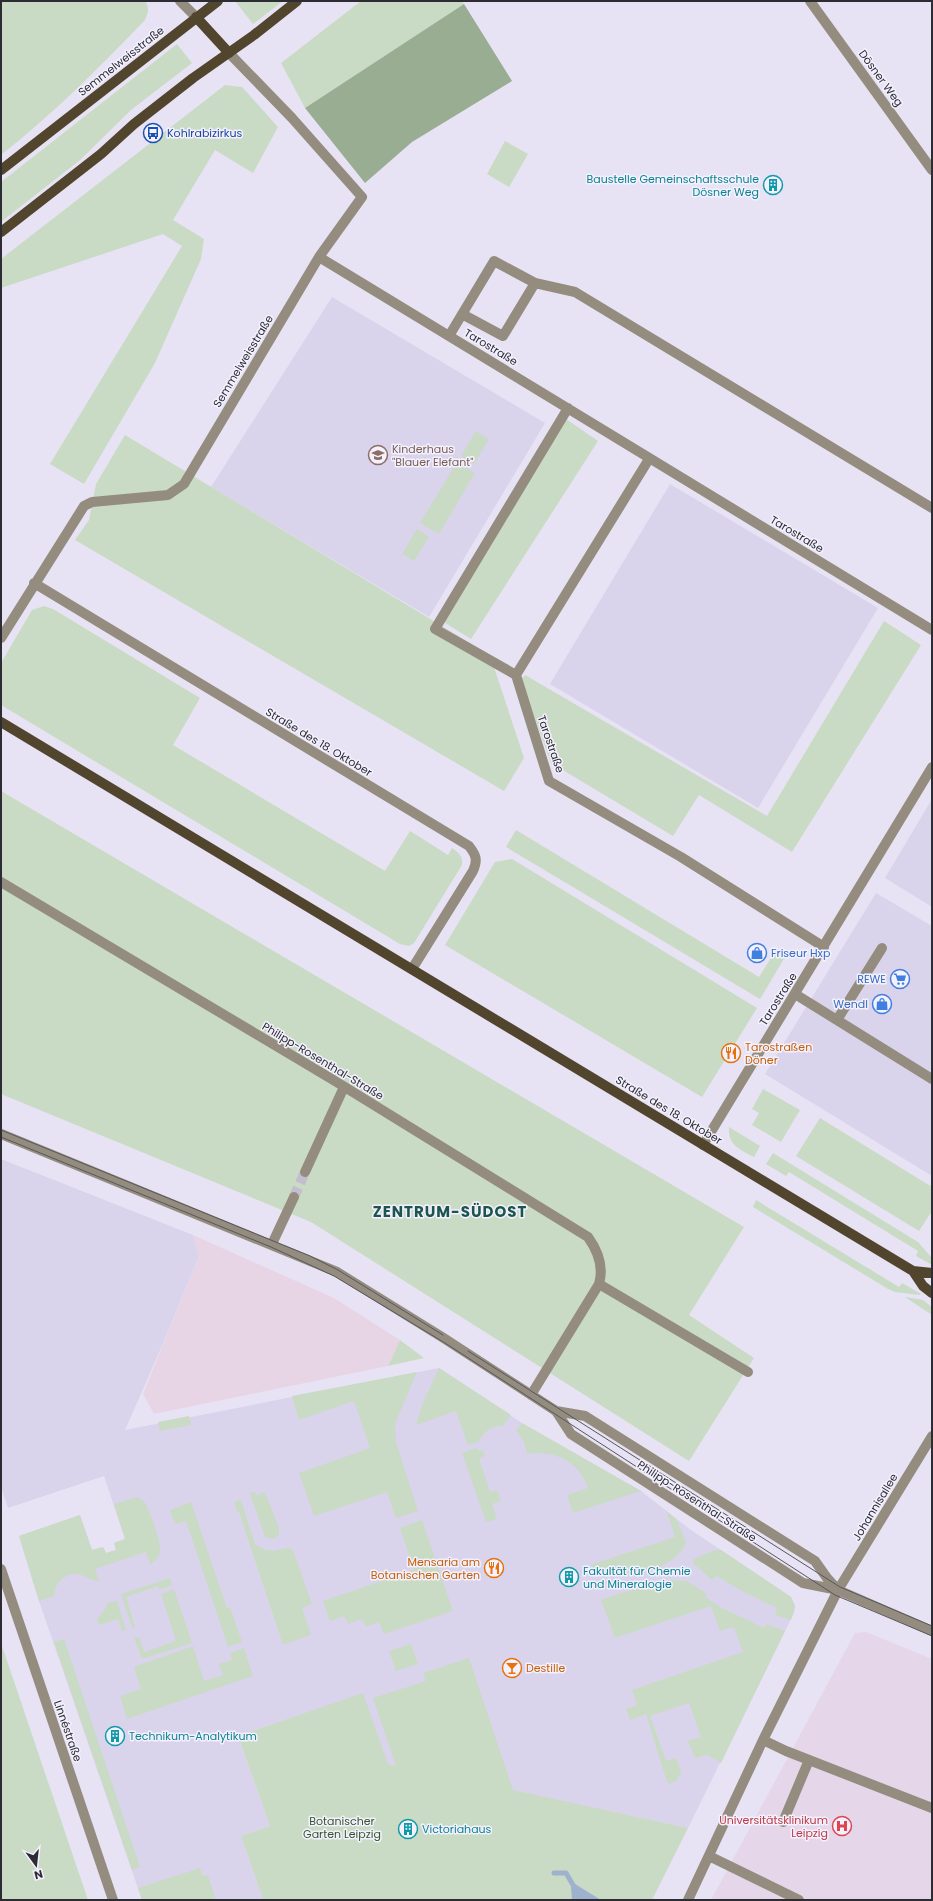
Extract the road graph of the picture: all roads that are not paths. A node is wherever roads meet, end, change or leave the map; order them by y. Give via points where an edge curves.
1 (180, 1) edge
2 (218, 1) edge
3 (297, 1) edge
4 (810, 1) edge
5 (196, 17) junction
6 (229, 52) junction
7 (1, 170) edge
8 (932, 170) edge
9 (1, 232) edge
10 (318, 257) junction
11 (535, 283) junction
12 (462, 314) junction
13 (449, 336) junction
14 (568, 408) junction
15 (650, 459) junction
16 (932, 508) edge
17 (34, 583) junction
18 (932, 630) edge
19 (1, 638) edge
20 (516, 675) junction
21 (1, 722) edge
22 (932, 767) edge
23 (1, 882) edge
24 (824, 947) junction
25 (882, 948) dead end
26 (412, 969) junction
27 (795, 994) junction
28 (837, 1020) junction
29 (932, 1079) edge
30 (344, 1087) junction
31 (1, 1134) edge
32 (703, 1145) junction
33 (305, 1172) tunnel mouth
34 (294, 1198) tunnel mouth
35 (272, 1244) junction
36 (913, 1271) junction
37 (932, 1274) edge
38 (599, 1284) junction
39 (932, 1293) edge
40 (748, 1372) dead end
41 (531, 1396) junction
42 (556, 1411) junction
43 (932, 1436) edge
44 (1, 1569) edge
45 (838, 1590) junction
46 (932, 1631) edge
47 (763, 1740) junction
48 (810, 1760) junction
49 (932, 1808) edge
50 (783, 1822) dead end
51 (709, 1856) junction
52 (113, 1900) edge
53 (688, 1900) edge
54 (799, 1900) edge

1 - 5 street
2 - 5 main road, Semmelweisstraße
3 - 6 main road
4 - 8 street, Dösner Weg
5 - 6 main road
5 - 7 main road, Semmelweisstraße
6 - 9 main road via 134,124
6 - 10 street, Semmelweisstraße via 362,197
10 - 13 street, Tarostraße
10 - 17 street, Semmelweisstraße via 184,484 168,495 92,502 84,506
11 - 12 street via 494,261
11 - 12 street via 503,336
11 - 16 street via 575,292
12 - 13 street
13 - 14 street, Tarostraße
14 - 15 street, Tarostraße
14 - 20 street via 435,629
15 - 18 street, Tarostraße
15 - 20 street
17 - 19 street, Semmelweisstraße
17 - 26 street, Straße des 18. Oktober via 469,846 476,855 473,872
20 - 24 street, Tarostraße via 549,781 681,857
21 - 26 main road, Straße des 18. Oktober
22 - 24 street, Tarostraße
23 - 30 street, Philipp-Rosenthal-Straße
24 - 27 street, Tarostraße
25 - 28 street
26 - 32 main road, Straße des 18. Oktober
27 - 28 street
27 - 32 street, Tarostraße
28 - 29 street
30 - 33 street
30 - 38 street, Philipp-Rosenthal-Straße via 588,1237 596,1249 600,1264
31 - 35 street, Philipp-Rosenthal-Straße
32 - 36 main road, Straße des 18. Oktober
34 - 35 street
35 - 41 street, Philipp-Rosenthal-Straße via 337,1272
36 - 37 main road, Straße des 18. Oktober
36 - 39 main road, Straße des 18. Oktober via 923,1286
38 - 40 street
38 - 41 street, Philipp-Rosenthal-Straße
41 - 42 street, Philipp-Rosenthal-Straße
42 - 45 street, Philipp-Rosenthal-Straße via 585,1416 815,1561
42 - 45 street, Philipp-Rosenthal-Straße via 571,1434 803,1583
43 - 45 street, Johannisallee
44 - 52 street, Linnéstraße
45 - 46 street, Philipp-Rosenthal-Straße
45 - 47 street, Johannisallee
47 - 48 street
47 - 51 street, Johannisallee
48 - 49 street
48 - 50 street
51 - 53 street, Johannisallee
51 - 54 street

